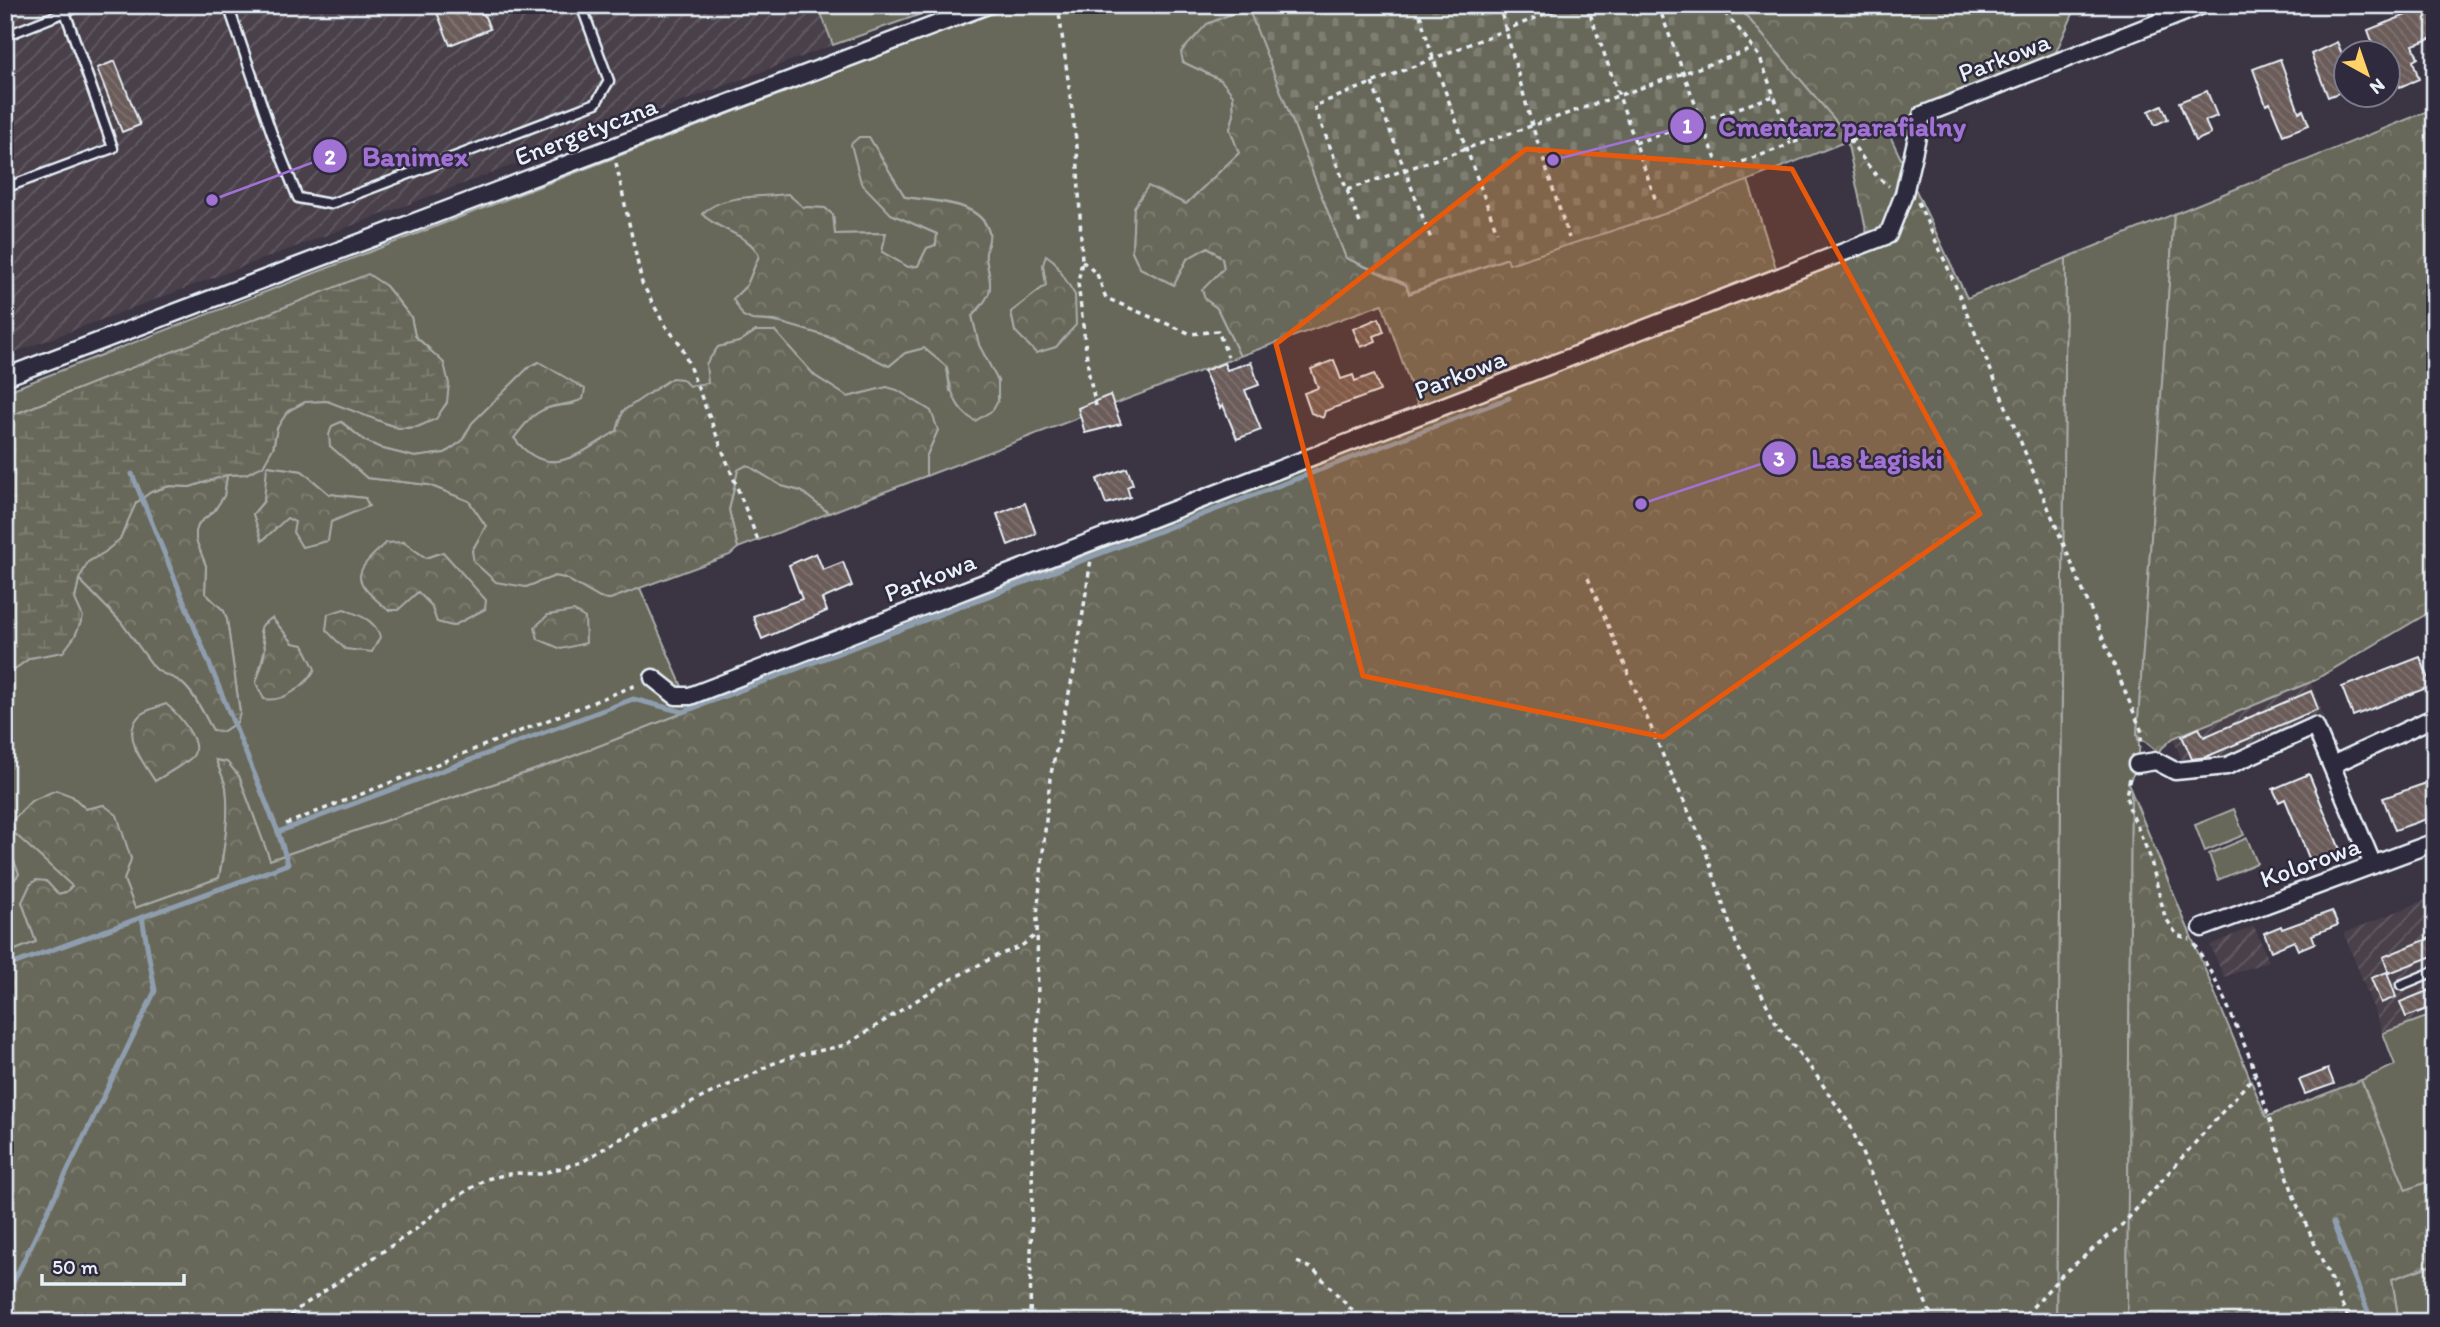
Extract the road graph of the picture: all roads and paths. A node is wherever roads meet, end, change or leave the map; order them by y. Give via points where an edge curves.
1 (83, 5) edge
2 (228, 5) edge
3 (581, 5) edge
4 (988, 5) edge
5 (1058, 5) edge
6 (1418, 5) edge
7 (1499, 5) edge
8 (1568, 5) edge
9 (1587, 5) edge
10 (1658, 5) edge
11 (1718, 5) edge
12 (2203, 5) edge
13 (65, 12) junction
14 (1504, 30) junction
15 (5, 36) edge
16 (1753, 49) junction
17 (1433, 58) junction
18 (1683, 74) junction
19 (1372, 83) junction
20 (1618, 96) junction
21 (1774, 96) junction
22 (1922, 116) junction
23 (1702, 122) junction
24 (1532, 125) junction
25 (1850, 140) junction
26 (1791, 142) junction
27 (1635, 143) junction
28 (613, 147) junction
29 (1466, 147) junction
30 (1404, 169) junction
31 (5, 188) edge
32 (1905, 189) junction
33 (1347, 190) junction
34 (1656, 201) dead end
35 (1360, 223) dead end
36 (1497, 232) dead end
37 (1431, 239) dead end
38 (1569, 239) dead end
39 (1083, 261) junction
40 (1228, 357) dead end
41 (5, 377) edge
42 (1096, 406) dead end
43 (759, 543) dead end
44 (1087, 543) junction
45 (1588, 578) dead end
46 (653, 678) joint
47 (2435, 717) edge
48 (2137, 764) junction
49 (2332, 765) junction
50 (286, 824) dead end
51 (2435, 842) edge
52 (2374, 865) junction
53 (2202, 928) dead end
54 (1036, 935) junction
55 (2435, 971) edge
56 (2401, 985) dead end
57 (2255, 1075) junction
58 (1297, 1262) dead end
59 (283, 1322) edge
60 (1030, 1322) edge
61 (1363, 1322) edge
62 (1934, 1322) edge
63 (2019, 1322) edge
64 (2350, 1322) edge

1 - 13 lane
2 - 3 lane via 271,134 298,198 330,204 596,103 609,81
4 - 28 street, Energetyczna
5 - 39 path via 1077,147
6 - 17 path
7 - 14 path
8 - 14 path
9 - 20 path
10 - 18 path
11 - 16 path
12 - 22 street, Parkowa
13 - 15 lane
13 - 31 lane via 113,148
14 - 17 path
14 - 24 path
16 - 18 path
16 - 21 path
17 - 19 path
17 - 29 path
18 - 20 path
18 - 23 path
19 - 30 path
19 - 33 path via 1314,106
20 - 24 path
20 - 27 path
21 - 23 path
21 - 26 path
22 - 25 path
22 - 32 street, Parkowa
23 - 26 path via 1720,170
23 - 27 path
24 - 29 path
24 - 38 path
25 - 26 path via 1844,134 1821,132
25 - 32 path via 1882,182
27 - 34 path
28 - 41 street, Energetyczna
28 - 43 path via 642,283 681,345
29 - 30 path
29 - 36 path
30 - 33 path
30 - 37 path
32 - 44 street, Parkowa via 1888,235
32 - 48 path via 1911,188 1948,268 2142,732
33 - 35 path
39 - 40 path via 1097,274 1106,298 1191,334 1218,331
39 - 42 path via 1078,284
44 - 46 street, Parkowa via 690,695 676,695
44 - 54 path via 1091,557 1075,666 1050,778
45 - 62 path via 1703,843 1737,943 1777,1026 1850,1125
46 - 50 path
47 - 49 street
48 - 49 street via 2156,761 2175,771 2227,766 2315,726
48 - 57 path via 2126,795 2150,857 2165,917 2177,934 2193,940 2202,953
49 - 52 street
51 - 52 street, Kolorowa
52 - 53 street, Kolorowa
54 - 59 path via 944,983 846,1045 769,1065 582,1162 540,1174 486,1179
54 - 60 path
55 - 56 lane
57 - 63 path via 2124,1223 2062,1275
57 - 64 path via 2295,1200
58 - 61 path via 1313,1269

